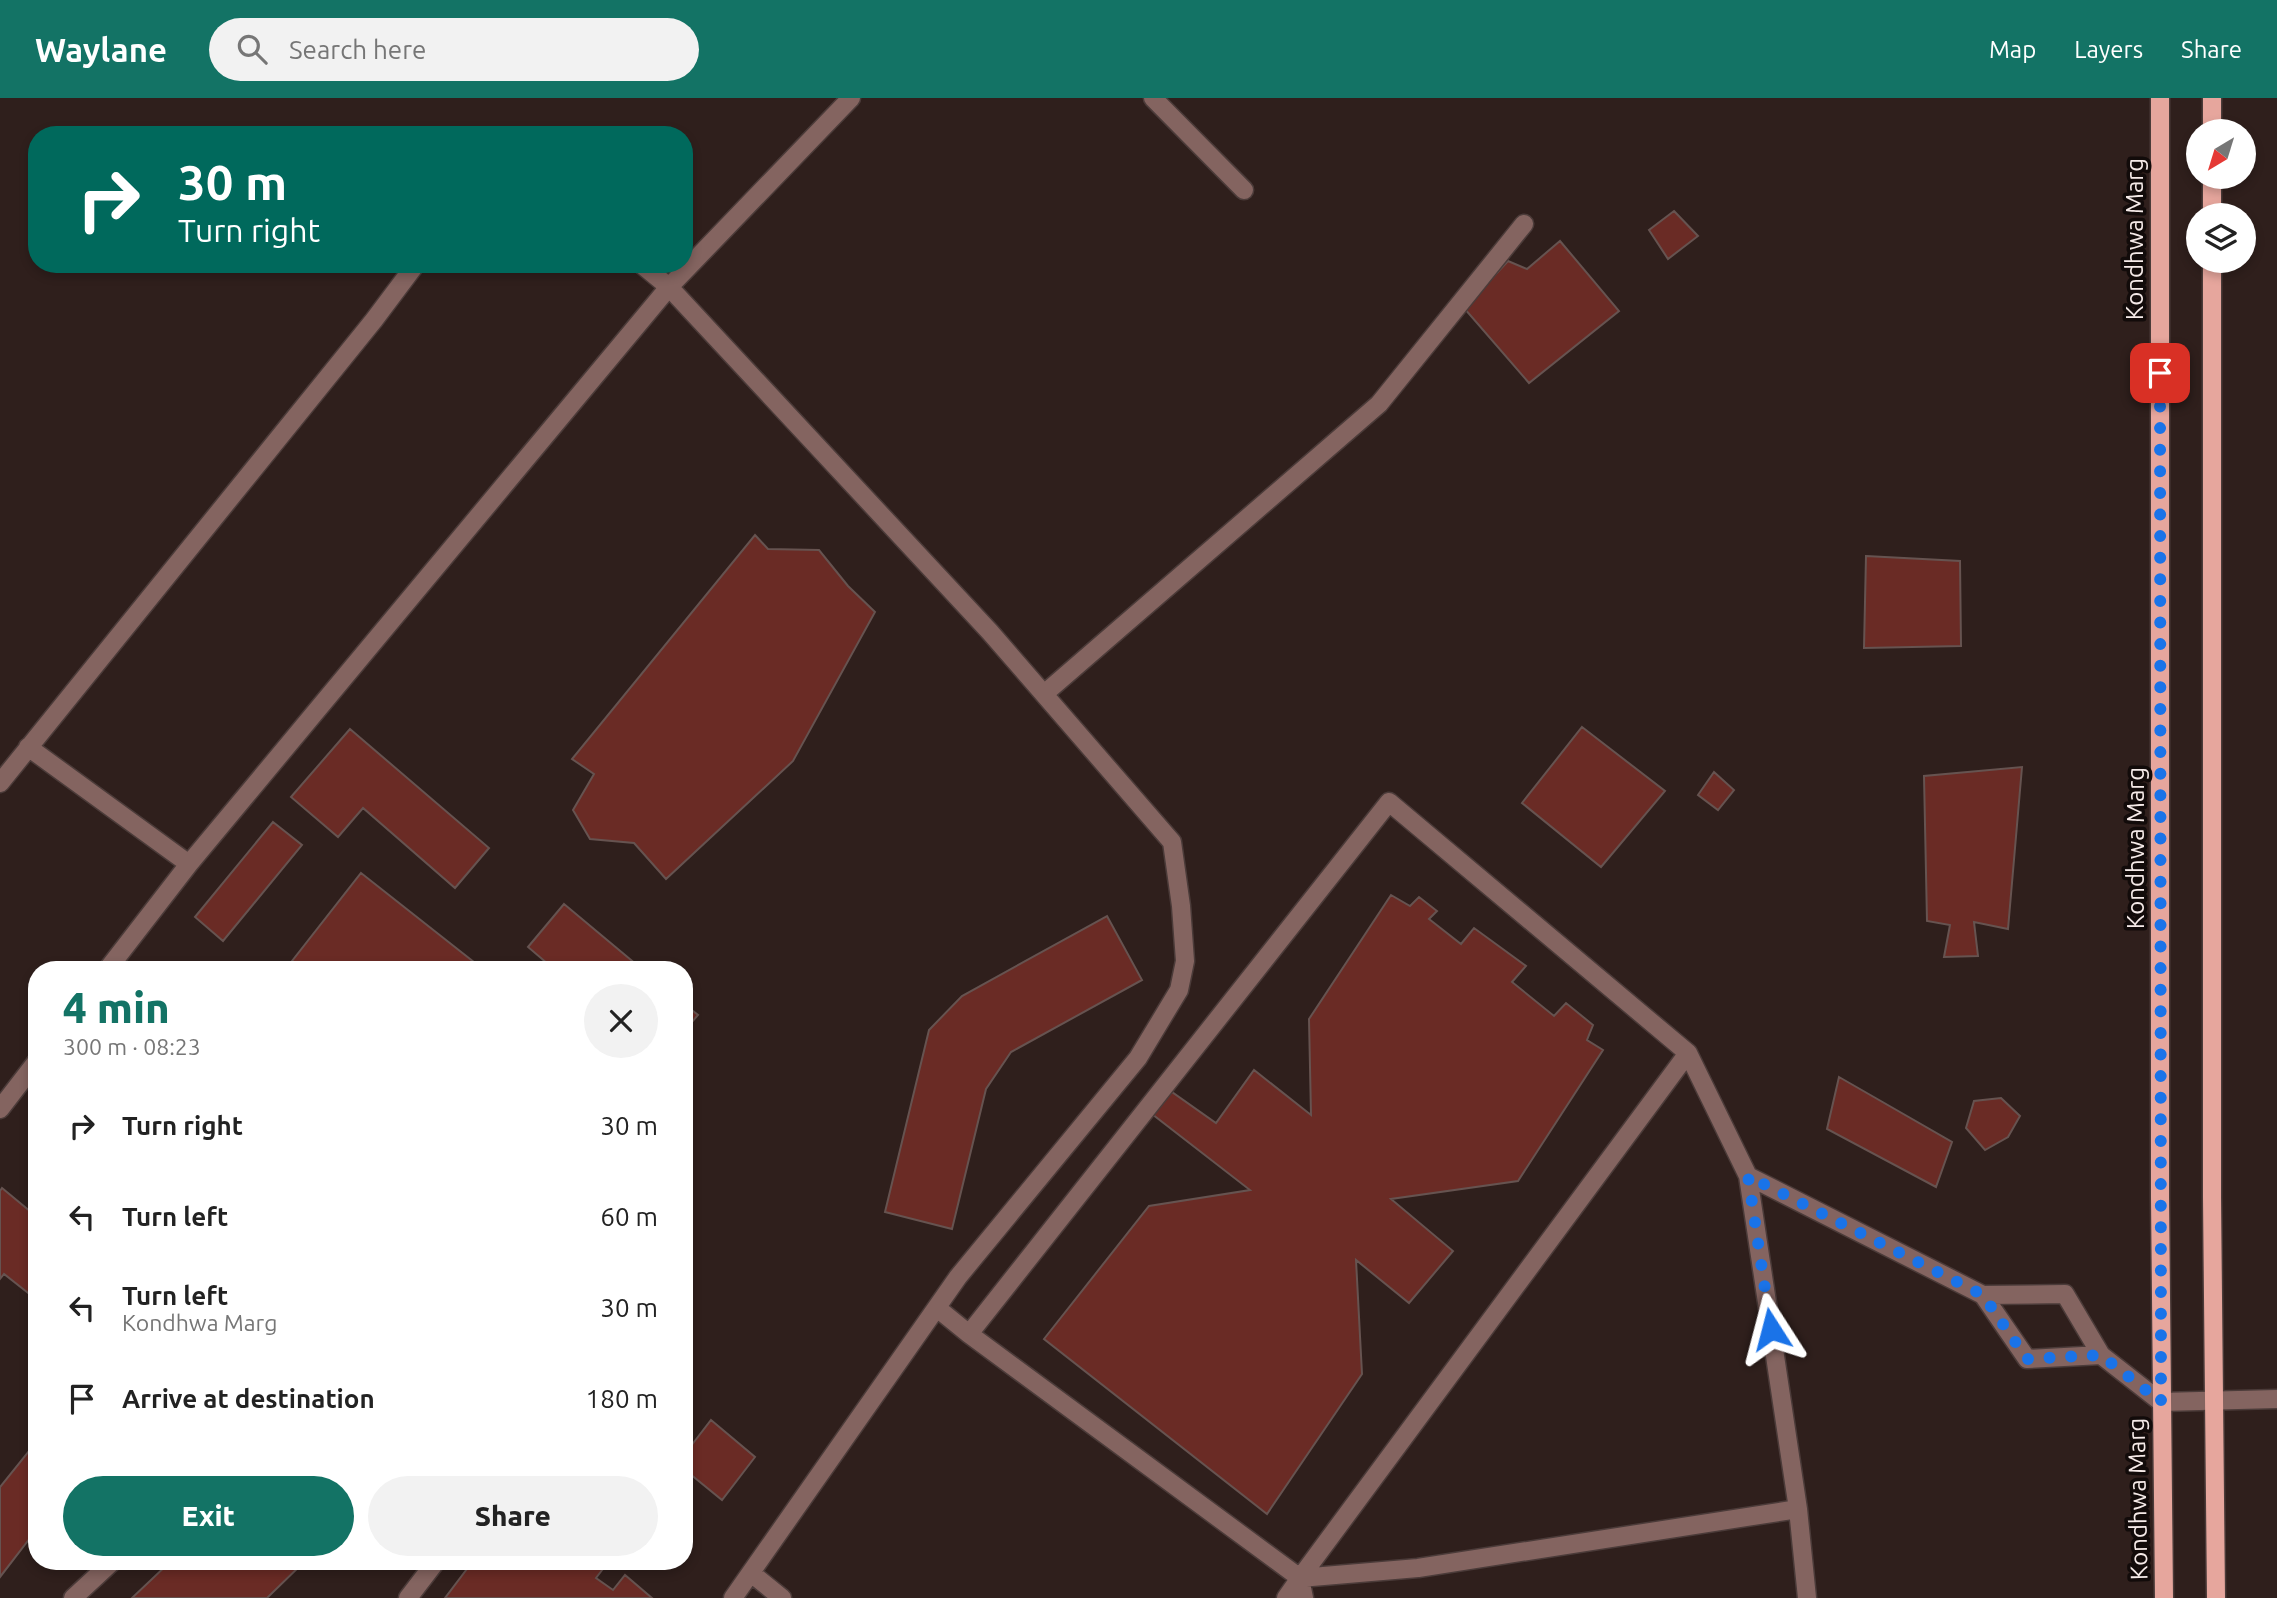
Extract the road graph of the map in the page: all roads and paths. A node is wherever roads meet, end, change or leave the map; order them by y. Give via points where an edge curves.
1 (851, 98) edge
2 (1153, 98) edge
3 (2160, 98) edge
4 (2212, 98) edge
5 (2212, 119) edge
6 (1244, 190) dead end
7 (1524, 224) dead end
8 (693, 262) edge
9 (409, 273) edge
10 (652, 273) edge
11 (682, 273) edge
12 (2212, 273) edge
13 (669, 287) junction
14 (1044, 694) junction
15 (28, 747) junction
16 (0, 783) edge
17 (189, 864) junction
18 (114, 961) edge
19 (1688, 1053) junction
20 (28, 1073) edge
21 (0, 1109) edge
22 (1748, 1176) junction
23 (1983, 1295) junction
24 (937, 1308) junction
25 (969, 1334) junction
26 (2101, 1355) junction
27 (2277, 1399) edge
28 (2214, 1400) junction
29 (2161, 1402) junction
30 (1798, 1509) junction
31 (103, 1570) edge
32 (429, 1570) edge
33 (751, 1573) junction
34 (1300, 1578) junction
35 (73, 1598) edge
36 (408, 1598) edge
37 (733, 1598) edge
38 (782, 1598) edge
39 (1286, 1598) edge
40 (1304, 1598) edge
41 (1807, 1598) edge
42 (2164, 1598) edge
43 (2216, 1598) edge

1 - 8 lane
2 - 6 lane
3 - 29 main road, Kondhwa Marg
4 - 5 main road
7 - 14 lane via 1379,404
9 - 15 lane
10 - 13 lane
11 - 13 lane
12 - 28 main road
13 - 14 lane
13 - 17 lane
14 - 24 lane via 1172,842 1185,961 1179,990 1138,1058
15 - 16 lane
15 - 17 lane
17 - 18 lane
19 - 22 lane
19 - 25 lane via 1389,802
19 - 34 lane
20 - 21 lane
22 - 23 lane
22 - 30 lane
23 - 26 lane via 2027,1359
23 - 26 lane via 2065,1294
24 - 25 lane
24 - 33 lane
25 - 34 lane
26 - 29 lane
27 - 28 lane
28 - 29 lane
28 - 43 main road
29 - 42 main road, Kondhwa Marg
30 - 34 lane via 1418,1568
30 - 41 lane
31 - 35 lane
32 - 36 lane
33 - 37 lane
33 - 38 lane
34 - 39 lane
34 - 40 lane

